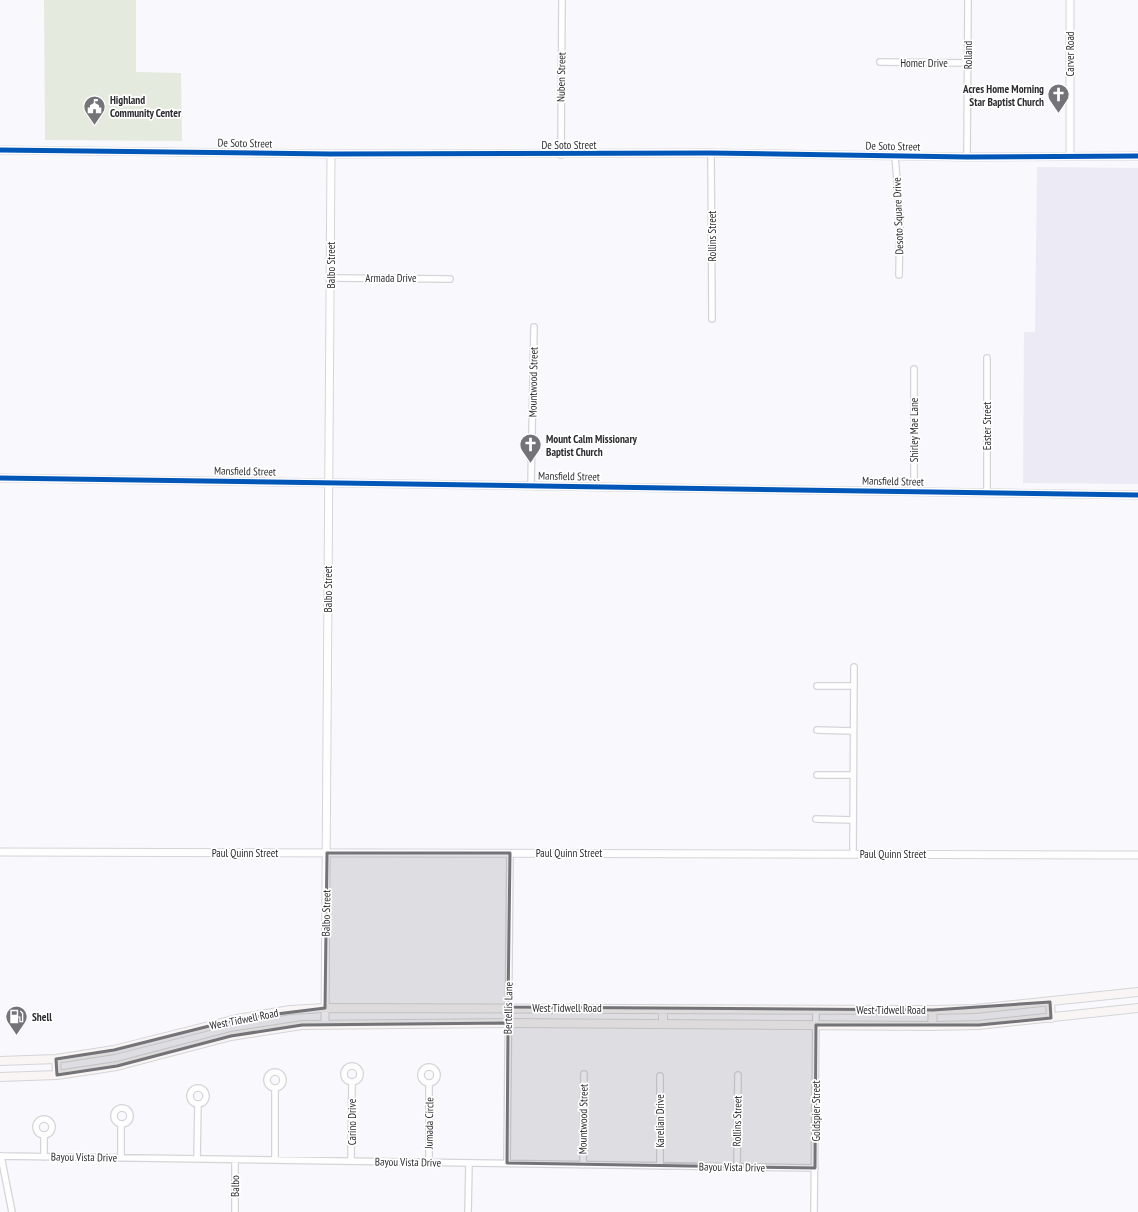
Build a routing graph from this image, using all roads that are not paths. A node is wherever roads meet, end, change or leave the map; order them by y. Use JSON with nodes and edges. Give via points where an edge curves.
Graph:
{"nodes":[{"id":1,"x":562,"y":0,"type":"edge"},
{"id":2,"x":968,"y":0,"type":"edge"},
{"id":3,"x":1070,"y":0,"type":"edge"},
{"id":4,"x":880,"y":62,"type":"dead end"},
{"id":5,"x":968,"y":63,"type":"junction"},
{"id":6,"x":0,"y":150,"type":"edge"},
{"id":7,"x":331,"y":154,"type":"junction"},
{"id":8,"x":711,"y":154,"type":"junction"},
{"id":9,"x":560,"y":155,"type":"junction"},
{"id":10,"x":1070,"y":155,"type":"junction"},
{"id":11,"x":895,"y":156,"type":"junction"},
{"id":12,"x":1138,"y":156,"type":"edge"},
{"id":13,"x":967,"y":157,"type":"junction"},
{"id":14,"x":900,"y":276,"type":"dead end"},
{"id":15,"x":331,"y":278,"type":"junction"},
{"id":16,"x":450,"y":279,"type":"dead end"},
{"id":17,"x":712,"y":319,"type":"dead end"},
{"id":18,"x":534,"y":327,"type":"dead end"},
{"id":19,"x":987,"y":358,"type":"dead end"},
{"id":20,"x":914,"y":370,"type":"dead end"},
{"id":21,"x":0,"y":478,"type":"edge"},
{"id":22,"x":329,"y":482,"type":"junction"},
{"id":23,"x":531,"y":485,"type":"junction"},
{"id":24,"x":914,"y":492,"type":"junction"},
{"id":25,"x":987,"y":493,"type":"junction"},
{"id":26,"x":1138,"y":495,"type":"edge"},
{"id":27,"x":854,"y":667,"type":"dead end"},
{"id":28,"x":817,"y":686,"type":"dead end"},
{"id":29,"x":854,"y":686,"type":"junction"},
{"id":30,"x":817,"y":730,"type":"dead end"},
{"id":31,"x":852,"y":731,"type":"junction"},
{"id":32,"x":817,"y":775,"type":"dead end"},
{"id":33,"x":852,"y":775,"type":"junction"},
{"id":34,"x":816,"y":819,"type":"dead end"},
{"id":35,"x":853,"y":820,"type":"junction"},
{"id":36,"x":0,"y":852,"type":"edge"},
{"id":37,"x":327,"y":853,"type":"junction"},
{"id":38,"x":510,"y":853,"type":"junction"},
{"id":39,"x":853,"y":854,"type":"junction"},
{"id":40,"x":1138,"y":855,"type":"edge"},
{"id":41,"x":1138,"y":992,"type":"edge"},
{"id":42,"x":1050,"y":1002,"type":"junction"},
{"id":43,"x":508,"y":1007,"type":"junction"},
{"id":44,"x":325,"y":1008,"type":"junction"},
{"id":45,"x":1138,"y":1008,"type":"edge"},
{"id":46,"x":662,"y":1009,"type":"junction"},
{"id":47,"x":816,"y":1010,"type":"junction"},
{"id":48,"x":933,"y":1010,"type":"junction"},
{"id":49,"x":1051,"y":1018,"type":"junction"},
{"id":50,"x":508,"y":1023,"type":"junction"},
{"id":51,"x":325,"y":1024,"type":"junction"},
{"id":52,"x":663,"y":1024,"type":"junction"},
{"id":53,"x":816,"y":1025,"type":"junction"},
{"id":54,"x":932,"y":1026,"type":"junction"},
{"id":55,"x":190,"y":1031,"type":"junction"},
{"id":56,"x":194,"y":1046,"type":"junction"},
{"id":57,"x":56,"y":1059,"type":"junction"},
{"id":58,"x":0,"y":1061,"type":"edge"},
{"id":59,"x":584,"y":1074,"type":"dead end"},
{"id":60,"x":57,"y":1075,"type":"junction"},
{"id":61,"x":738,"y":1075,"type":"dead end"},
{"id":62,"x":660,"y":1076,"type":"dead end"},
{"id":63,"x":0,"y":1077,"type":"edge"},
{"id":64,"x":352,"y":1082,"type":"dead end"},
{"id":65,"x":429,"y":1083,"type":"dead end"},
{"id":66,"x":275,"y":1088,"type":"dead end"},
{"id":67,"x":198,"y":1104,"type":"dead end"},
{"id":68,"x":121,"y":1124,"type":"dead end"},
{"id":69,"x":44,"y":1135,"type":"dead end"},
{"id":70,"x":0,"y":1156,"type":"edge"},
{"id":71,"x":44,"y":1157,"type":"junction"},
{"id":72,"x":121,"y":1158,"type":"junction"},
{"id":73,"x":197,"y":1159,"type":"junction"},
{"id":74,"x":235,"y":1160,"type":"junction"},
{"id":75,"x":275,"y":1160,"type":"junction"},
{"id":76,"x":351,"y":1161,"type":"junction"},
{"id":77,"x":428,"y":1162,"type":"junction"},
{"id":78,"x":469,"y":1163,"type":"junction"},
{"id":79,"x":507,"y":1164,"type":"junction"},
{"id":80,"x":583,"y":1165,"type":"junction"},
{"id":81,"x":660,"y":1166,"type":"junction"},
{"id":82,"x":737,"y":1167,"type":"junction"},
{"id":83,"x":815,"y":1168,"type":"junction"},
{"id":84,"x":12,"y":1212,"type":"edge"},
{"id":85,"x":235,"y":1212,"type":"edge"},
{"id":86,"x":468,"y":1212,"type":"edge"},
{"id":87,"x":814,"y":1212,"type":"edge"}],
"edges":[{"from":1,"to":9,"type":"street","name":"Nuben Street"},
{"from":2,"to":5,"type":"street","name":"Rolland"},
{"from":3,"to":10,"type":"street","name":"Carver Road"},
{"from":4,"to":5,"type":"street","name":"Homer Drive"},
{"from":5,"to":13,"type":"street","name":"Rolland"},
{"from":6,"to":7,"type":"street","name":"De Soto Street"},
{"from":7,"to":9,"type":"street","name":"De Soto Street"},
{"from":7,"to":15,"type":"street","name":"Balbo Street"},
{"from":8,"to":9,"type":"street","name":"De Soto Street"},
{"from":8,"to":11,"type":"street","name":"De Soto Street"},
{"from":8,"to":17,"type":"street","name":"Rollins Street"},
{"from":10,"to":12,"type":"street","name":"De Soto Street"},
{"from":10,"to":13,"type":"street","name":"De Soto Street"},
{"from":11,"to":13,"type":"street","name":"De Soto Street"},
{"from":11,"to":14,"type":"street","name":"Desoto Square Drive","via":[[900,217]]},
{"from":15,"to":16,"type":"street","name":"Armada Drive"},
{"from":15,"to":22,"type":"street","name":"Balbo Street"},
{"from":18,"to":23,"type":"street","name":"Mountwood Street"},
{"from":19,"to":25,"type":"street","name":"Easter Street"},
{"from":20,"to":24,"type":"street","name":"Shirley Mae Lane"},
{"from":21,"to":22,"type":"street","name":"Mansfield Street"},
{"from":22,"to":23,"type":"street","name":"Mansfield Street"},
{"from":22,"to":37,"type":"street","name":"Balbo Street"},
{"from":23,"to":24,"type":"street","name":"Mansfield Street"},
{"from":24,"to":25,"type":"street","name":"Mansfield Street"},
{"from":25,"to":26,"type":"street","name":"Mansfield Street"},
{"from":27,"to":29,"type":"street"},
{"from":28,"to":29,"type":"street"},
{"from":29,"to":31,"type":"street"},
{"from":30,"to":31,"type":"street"},
{"from":31,"to":33,"type":"street"},
{"from":32,"to":33,"type":"street"},
{"from":33,"to":35,"type":"street"},
{"from":34,"to":35,"type":"street"},
{"from":35,"to":39,"type":"street"},
{"from":36,"to":37,"type":"street","name":"Paul Quinn Street"},
{"from":37,"to":38,"type":"street","name":"Paul Quinn Street"},
{"from":37,"to":44,"type":"street","name":"Balbo Street"},
{"from":38,"to":39,"type":"street","name":"Paul Quinn Street"},
{"from":38,"to":43,"type":"street","name":"Bertellis Lane"},
{"from":39,"to":40,"type":"street","name":"Paul Quinn Street"},
{"from":41,"to":42,"type":"main road","name":"West Tidwell Road"},
{"from":42,"to":48,"type":"main road","name":"West Tidwell Road"},
{"from":42,"to":49,"type":"main road"},
{"from":43,"to":44,"type":"main road","name":"West Tidwell Road"},
{"from":43,"to":46,"type":"main road","name":"West Tidwell Road"},
{"from":43,"to":50,"type":"street","name":"Bertellis Lane"},
{"from":44,"to":51,"type":"street","name":"Balbo Street"},
{"from":44,"to":55,"type":"main road","name":"West Tidwell Road","via":[[262,1014]]},
{"from":45,"to":49,"type":"main road","name":"West Tidwell Road"},
{"from":46,"to":47,"type":"main road","name":"West Tidwell Road"},
{"from":46,"to":52,"type":"main road"},
{"from":47,"to":48,"type":"main road","name":"West Tidwell Road"},
{"from":47,"to":53,"type":"street","name":"Goldspier Street"},
{"from":48,"to":54,"type":"main road"},
{"from":49,"to":54,"type":"main road","name":"West Tidwell Road","via":[[980,1025]]},
{"from":50,"to":51,"type":"main road","name":"West Tidwell Road"},
{"from":50,"to":52,"type":"main road","name":"West Tidwell Road"},
{"from":50,"to":79,"type":"street","name":"Bertellis Lane"},
{"from":51,"to":56,"type":"main road","name":"West Tidwell Road","via":[[265,1030]]},
{"from":52,"to":53,"type":"main road","name":"West Tidwell Road"},
{"from":53,"to":54,"type":"main road","name":"West Tidwell Road"},
{"from":53,"to":83,"type":"street","name":"Goldspier Street"},
{"from":55,"to":56,"type":"main road"},
{"from":55,"to":57,"type":"main road","name":"West Tidwell Road","via":[[114,1050]]},
{"from":56,"to":60,"type":"main road","name":"West Tidwell Road","via":[[117,1066]]},
{"from":57,"to":58,"type":"main road","name":"West Tidwell Road"},
{"from":57,"to":60,"type":"main road"},
{"from":59,"to":80,"type":"street","name":"Mountwood Street"},
{"from":60,"to":63,"type":"main road","name":"West Tidwell Road"},
{"from":61,"to":82,"type":"street","name":"Rollins Street"},
{"from":62,"to":81,"type":"street","name":"Karelian Drive"},
{"from":64,"to":76,"type":"street","name":"Carino Drive"},
{"from":65,"to":77,"type":"street","name":"Jumada Circle"},
{"from":66,"to":75,"type":"street"},
{"from":67,"to":73,"type":"street"},
{"from":68,"to":72,"type":"street"},
{"from":69,"to":71,"type":"street"},
{"from":70,"to":71,"type":"street","name":"Bayou Vista Drive"},
{"from":70,"to":84,"type":"street"},
{"from":71,"to":72,"type":"street","name":"Bayou Vista Drive"},
{"from":72,"to":73,"type":"street","name":"Bayou Vista Drive"},
{"from":73,"to":74,"type":"street","name":"Bayou Vista Drive"},
{"from":74,"to":75,"type":"street","name":"Bayou Vista Drive"},
{"from":74,"to":85,"type":"street","name":"Balbo"},
{"from":75,"to":76,"type":"street","name":"Bayou Vista Drive"},
{"from":76,"to":77,"type":"street","name":"Bayou Vista Drive"},
{"from":77,"to":78,"type":"street","name":"Bayou Vista Drive"},
{"from":78,"to":79,"type":"street","name":"Bayou Vista Drive"},
{"from":78,"to":86,"type":"street"},
{"from":79,"to":80,"type":"street","name":"Bayou Vista Drive"},
{"from":80,"to":81,"type":"street","name":"Bayou Vista Drive"},
{"from":81,"to":82,"type":"street","name":"Bayou Vista Drive"},
{"from":82,"to":83,"type":"street","name":"Bayou Vista Drive"},
{"from":83,"to":87,"type":"street","name":"Goldspier Street"}]}
